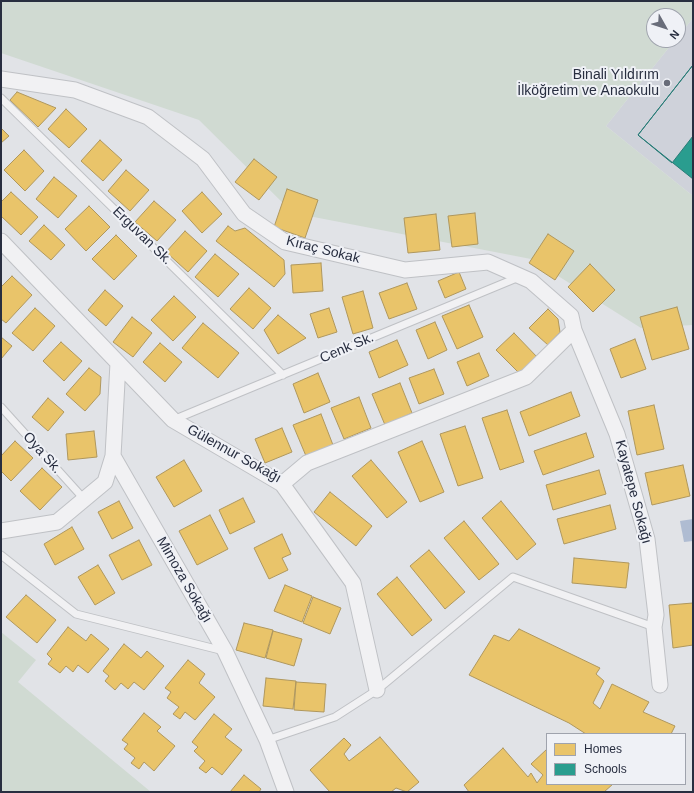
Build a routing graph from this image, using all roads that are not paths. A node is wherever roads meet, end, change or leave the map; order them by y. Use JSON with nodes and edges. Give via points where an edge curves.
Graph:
{"nodes":[{"id":1,"x":1,"y":79,"type":"edge"},
{"id":2,"x":1,"y":98,"type":"edge"},
{"id":3,"x":1,"y":241,"type":"edge"},
{"id":4,"x":521,"y":276,"type":"junction"},
{"id":5,"x":574,"y":330,"type":"junction"},
{"id":6,"x":118,"y":363,"type":"junction"},
{"id":7,"x":284,"y":375,"type":"junction"},
{"id":8,"x":1,"y":407,"type":"edge"},
{"id":9,"x":173,"y":420,"type":"junction"},
{"id":10,"x":113,"y":456,"type":"junction"},
{"id":11,"x":282,"y":484,"type":"junction"},
{"id":12,"x":84,"y":499,"type":"junction"},
{"id":13,"x":1,"y":531,"type":"edge"},
{"id":14,"x":1,"y":555,"type":"edge"},
{"id":15,"x":654,"y":627,"type":"junction"},
{"id":16,"x":225,"y":651,"type":"junction"},
{"id":17,"x":660,"y":685,"type":"dead end"},
{"id":18,"x":377,"y":690,"type":"junction"},
{"id":19,"x":267,"y":740,"type":"junction"},
{"id":20,"x":286,"y":792,"type":"edge"}],
"edges":[{"from":1,"to":4,"type":"street","name":"Kıraç Sokak","via":[[76,90],[148,117],[203,160],[244,214],[285,242],[405,270],[488,262]]},
{"from":2,"to":7,"type":"lane","name":"Erguvan Sk."},
{"from":3,"to":6,"type":"street","name":"Gülennur Sokağı"},
{"from":4,"to":5,"type":"street","name":"Kıraç Sokak","via":[[531,281],[571,316]]},
{"from":4,"to":7,"type":"lane","name":"Cenk Sk."},
{"from":5,"to":11,"type":"street","name":"Gülennur Sokağı","via":[[526,377],[307,464]]},
{"from":5,"to":15,"type":"street","name":"Kayatepe Sokağı","via":[[617,434],[647,539],[656,615]]},
{"from":6,"to":9,"type":"street","name":"Gülennur Sokağı"},
{"from":6,"to":10,"type":"street"},
{"from":7,"to":9,"type":"lane","name":"Cenk Sk."},
{"from":8,"to":12,"type":"lane","name":"Oya Sk."},
{"from":9,"to":11,"type":"street","name":"Gülennur Sokağı"},
{"from":10,"to":12,"type":"street","via":[[105,482]]},
{"from":10,"to":16,"type":"street","name":"Mimoza Sokağı"},
{"from":11,"to":18,"type":"street","via":[[353,583]]},
{"from":12,"to":13,"type":"street","via":[[57,522]]},
{"from":14,"to":16,"type":"lane","via":[[76,614]]},
{"from":15,"to":17,"type":"street","name":"Kayatepe Sokağı"},
{"from":15,"to":18,"type":"lane","via":[[513,577]]},
{"from":16,"to":19,"type":"street","name":"Mimoza Sokağı"},
{"from":18,"to":19,"type":"lane","via":[[335,717]]},
{"from":19,"to":20,"type":"street","name":"Mimoza Sokağı"}]}
